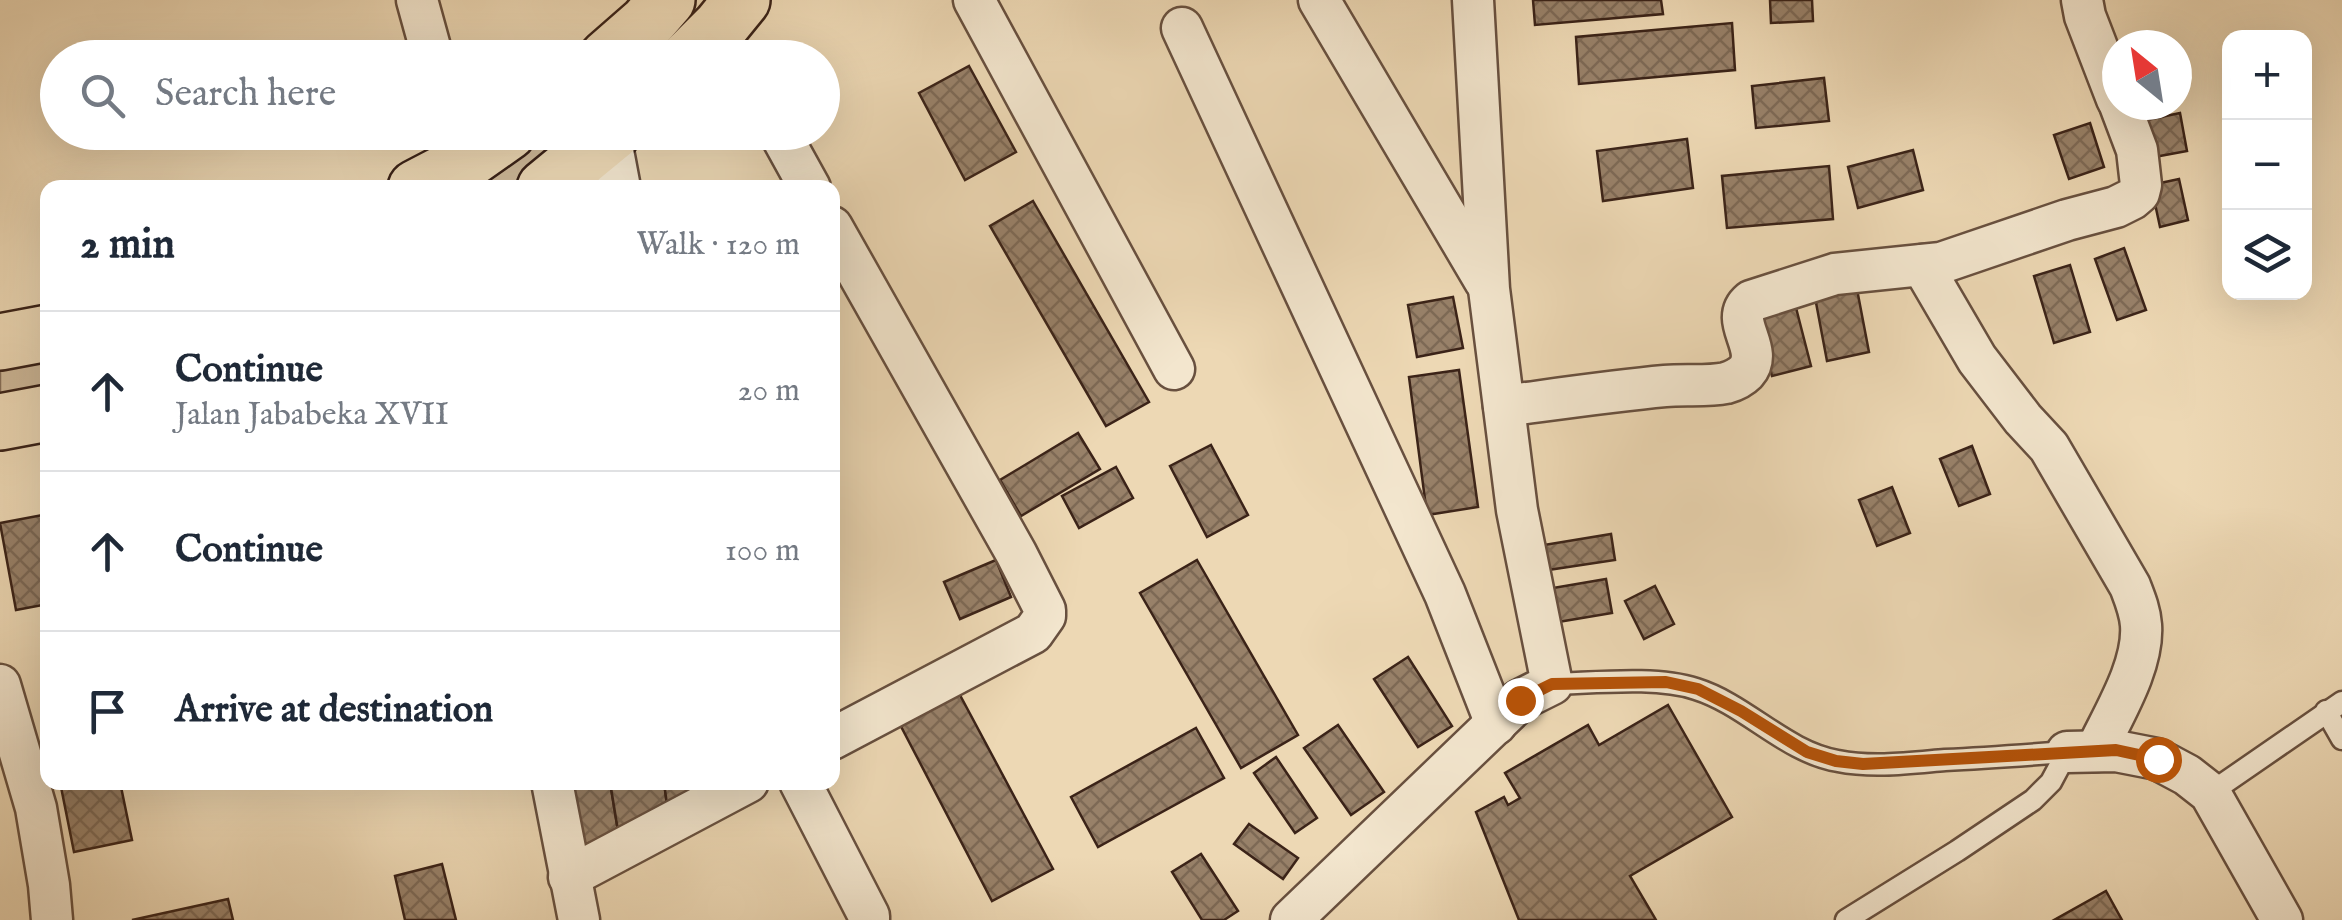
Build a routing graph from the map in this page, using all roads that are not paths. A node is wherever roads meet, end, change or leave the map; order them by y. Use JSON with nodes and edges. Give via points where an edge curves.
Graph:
{"nodes":[{"id":1,"x":417,"y":0,"type":"edge"},
{"id":2,"x":667,"y":0,"type":"edge"},
{"id":3,"x":974,"y":0,"type":"edge"},
{"id":4,"x":1319,"y":0,"type":"edge"},
{"id":5,"x":1473,"y":0,"type":"edge"},
{"id":6,"x":2082,"y":0,"type":"edge"},
{"id":7,"x":1182,"y":28,"type":"dead end"},
{"id":8,"x":429,"y":40,"type":"edge"},
{"id":9,"x":627,"y":40,"type":"edge"},
{"id":10,"x":2102,"y":62,"type":"edge"},
{"id":11,"x":2125,"y":120,"type":"edge"},
{"id":12,"x":457,"y":150,"type":"edge"},
{"id":13,"x":789,"y":150,"type":"edge"},
{"id":14,"x":614,"y":152,"type":"edge"},
{"id":15,"x":425,"y":180,"type":"edge"},
{"id":16,"x":560,"y":180,"type":"edge"},
{"id":17,"x":806,"y":180,"type":"edge"},
{"id":18,"x":840,"y":241,"type":"edge"},
{"id":19,"x":1922,"y":265,"type":"junction"},
{"id":20,"x":1489,"y":289,"type":"junction"},
{"id":21,"x":40,"y":334,"type":"edge"},
{"id":22,"x":0,"y":342,"type":"edge"},
{"id":23,"x":1174,"y":369,"type":"dead end"},
{"id":24,"x":1504,"y":406,"type":"junction"},
{"id":25,"x":40,"y":414,"type":"edge"},
{"id":26,"x":0,"y":422,"type":"edge"},
{"id":27,"x":1552,"y":684,"type":"junction"},
{"id":28,"x":0,"y":685,"type":"edge"},
{"id":29,"x":2334,"y":707,"type":"edge"},
{"id":30,"x":1496,"y":724,"type":"junction"},
{"id":31,"x":840,"y":734,"type":"edge"},
{"id":32,"x":2342,"y":739,"type":"edge"},
{"id":33,"x":2081,"y":752,"type":"junction"},
{"id":34,"x":553,"y":790,"type":"edge"},
{"id":35,"x":729,"y":790,"type":"edge"},
{"id":36,"x":804,"y":790,"type":"edge"},
{"id":37,"x":2210,"y":793,"type":"junction"},
{"id":38,"x":569,"y":877,"type":"junction"},
{"id":39,"x":52,"y":920,"type":"edge"},
{"id":40,"x":579,"y":920,"type":"edge"},
{"id":41,"x":869,"y":920,"type":"edge"},
{"id":42,"x":1290,"y":920,"type":"edge"},
{"id":43,"x":1846,"y":920,"type":"edge"},
{"id":44,"x":2282,"y":920,"type":"edge"}],
"edges":[{"from":1,"to":8,"type":"street"},
{"from":2,"to":9,"type":"highway"},
{"from":3,"to":23,"type":"street"},
{"from":4,"to":20,"type":"street"},
{"from":5,"to":20,"type":"street"},
{"from":6,"to":10,"type":"street"},
{"from":7,"to":30,"type":"street","via":[[1445,594]]},
{"from":11,"to":19,"type":"street","via":[[2141,185],[2132,199]]},
{"from":12,"to":15,"type":"highway"},
{"from":13,"to":17,"type":"street"},
{"from":14,"to":16,"type":"highway"},
{"from":18,"to":31,"type":"street","via":[[1045,610],[1033,633]]},
{"from":19,"to":24,"type":"street","via":[[1835,274],[1751,301],[1742,318],[1751,364],[1732,382]]},
{"from":19,"to":33,"type":"street","via":[[1977,359],[2049,446],[2138,606],[2140,644],[2126,688]]},
{"from":20,"to":24,"type":"street"},
{"from":21,"to":22,"type":"highway"},
{"from":24,"to":27,"type":"street"},
{"from":25,"to":26,"type":"highway"},
{"from":27,"to":30,"type":"street","via":[[1520,700]]},
{"from":27,"to":33,"type":"lane","via":[[1666,682],[1698,689],[1807,752],[1836,761]]},
{"from":28,"to":39,"type":"street","via":[[36,808]]},
{"from":29,"to":32,"type":"lane"},
{"from":29,"to":37,"type":"lane"},
{"from":30,"to":42,"type":"street"},
{"from":33,"to":37,"type":"street","via":[[2116,750],[2158,759]]},
{"from":33,"to":43,"type":"lane","via":[[2033,800]]},
{"from":34,"to":38,"type":"street"},
{"from":35,"to":38,"type":"street"},
{"from":36,"to":41,"type":"street"},
{"from":37,"to":44,"type":"street"},
{"from":38,"to":40,"type":"street"}]}
